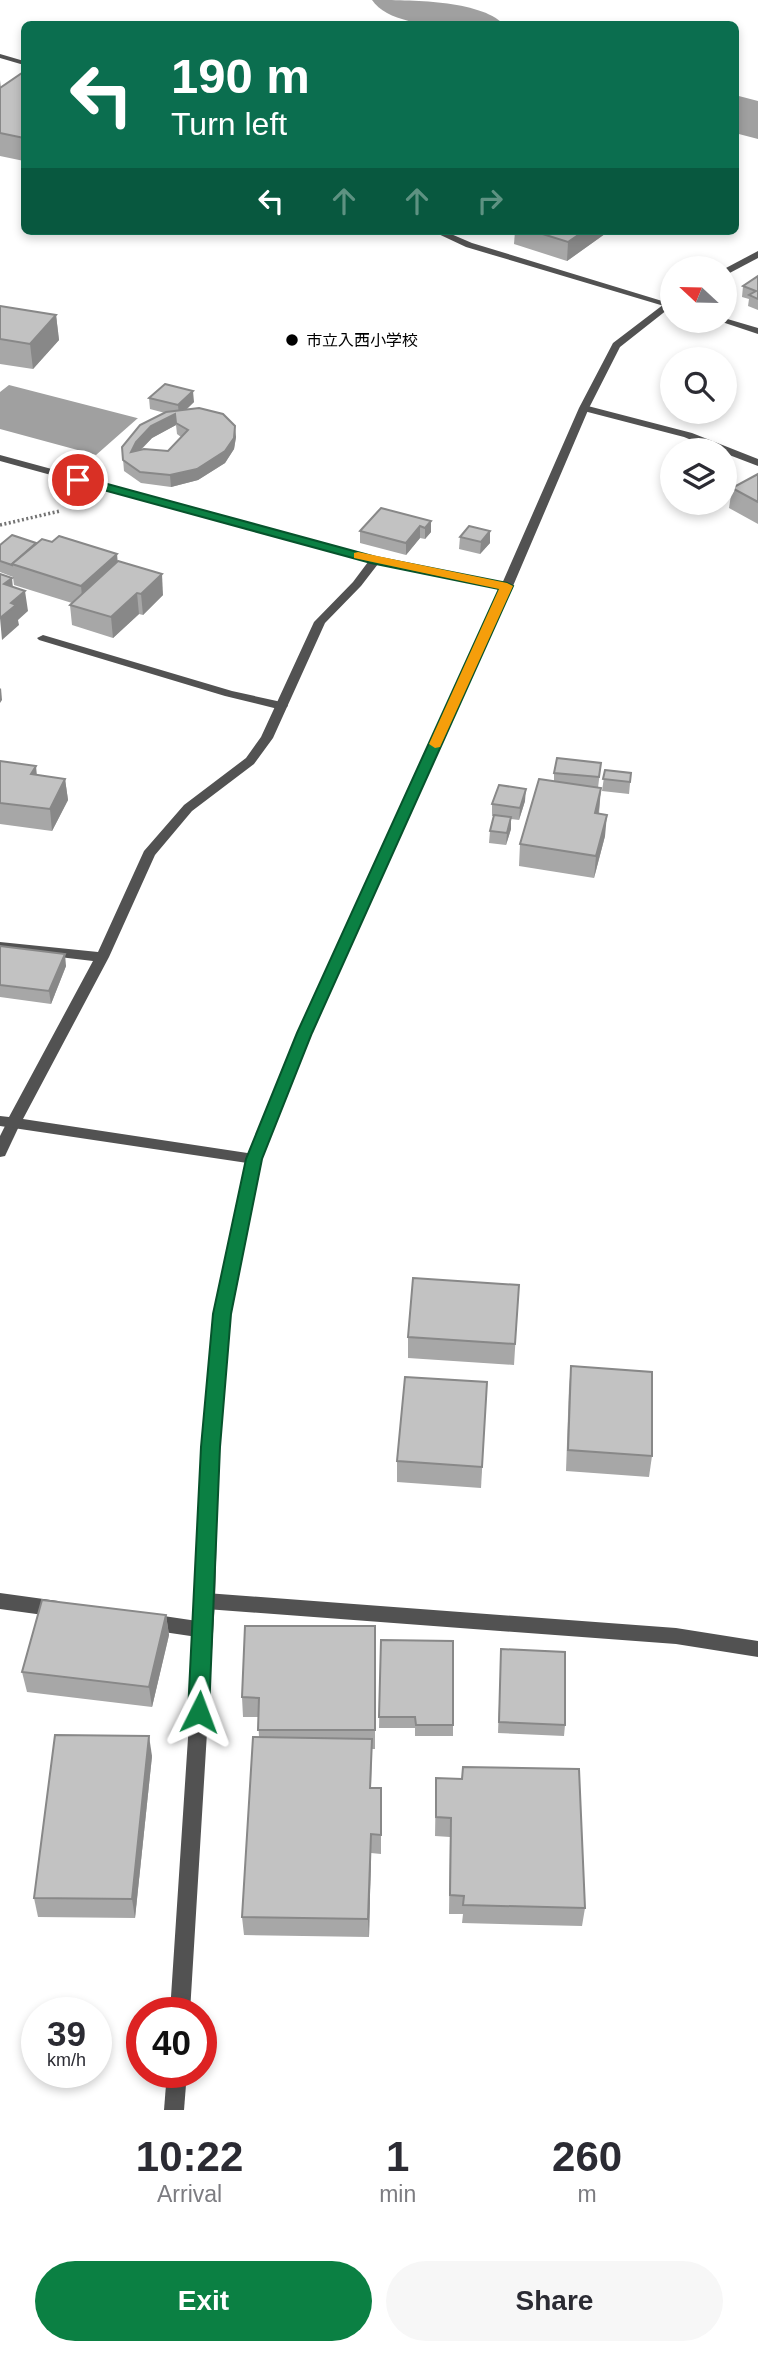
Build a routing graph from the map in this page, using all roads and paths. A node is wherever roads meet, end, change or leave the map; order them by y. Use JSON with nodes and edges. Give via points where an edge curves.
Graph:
{"nodes":[{"id":1,"x":0,"y":56,"type":"edge"},
{"id":2,"x":21,"y":62,"type":"edge"},
{"id":3,"x":445,"y":235,"type":"edge"},
{"id":4,"x":758,"y":254,"type":"edge"},
{"id":5,"x":737,"y":266,"type":"edge"},
{"id":6,"x":660,"y":301,"type":"edge"},
{"id":7,"x":660,"y":312,"type":"edge"},
{"id":8,"x":737,"y":325,"type":"edge"},
{"id":9,"x":758,"y":331,"type":"edge"},
{"id":10,"x":584,"y":408,"type":"junction"},
{"id":11,"x":0,"y":458,"type":"edge"},
{"id":12,"x":758,"y":463,"type":"edge"},
{"id":13,"x":375,"y":560,"type":"junction"},
{"id":14,"x":507,"y":586,"type":"junction"},
{"id":15,"x":43,"y":638,"type":"dead end"},
{"id":16,"x":282,"y":706,"type":"junction"},
{"id":17,"x":0,"y":946,"type":"edge"},
{"id":18,"x":102,"y":957,"type":"junction"},
{"id":19,"x":7,"y":1121,"type":"edge"},
{"id":20,"x":0,"y":1152,"type":"edge"},
{"id":21,"x":254,"y":1159,"type":"junction"},
{"id":22,"x":0,"y":1601,"type":"edge"},
{"id":23,"x":206,"y":1601,"type":"junction"},
{"id":24,"x":81,"y":1612,"type":"edge"},
{"id":25,"x":136,"y":1620,"type":"edge"},
{"id":26,"x":204,"y":1630,"type":"junction"},
{"id":27,"x":758,"y":1648,"type":"edge"},
{"id":28,"x":181,"y":1997,"type":"edge"},
{"id":29,"x":176,"y":2088,"type":"edge"},
{"id":30,"x":174,"y":2110,"type":"edge"}],
"edges":[{"from":1,"to":2,"type":"street"},
{"from":3,"to":6,"type":"street"},
{"from":4,"to":5,"type":"street"},
{"from":7,"to":10,"type":"street","via":[[616,345]]},
{"from":8,"to":9,"type":"street"},
{"from":10,"to":12,"type":"street","via":[[688,435]]},
{"from":10,"to":14,"type":"street"},
{"from":11,"to":13,"type":"street"},
{"from":13,"to":14,"type":"street"},
{"from":13,"to":16,"type":"street","via":[[320,622]]},
{"from":14,"to":21,"type":"street","via":[[304,1033]]},
{"from":15,"to":16,"type":"street"},
{"from":16,"to":18,"type":"street","via":[[250,761],[188,808],[149,854]]},
{"from":17,"to":18,"type":"street"},
{"from":18,"to":19,"type":"street"},
{"from":19,"to":20,"type":"street"},
{"from":19,"to":21,"type":"street"},
{"from":21,"to":23,"type":"street","via":[[222,1314],[211,1447]]},
{"from":22,"to":24,"type":"street"},
{"from":23,"to":26,"type":"street"},
{"from":23,"to":27,"type":"street","via":[[676,1636]]},
{"from":25,"to":26,"type":"street"},
{"from":26,"to":28,"type":"street"},
{"from":29,"to":30,"type":"street"}]}
